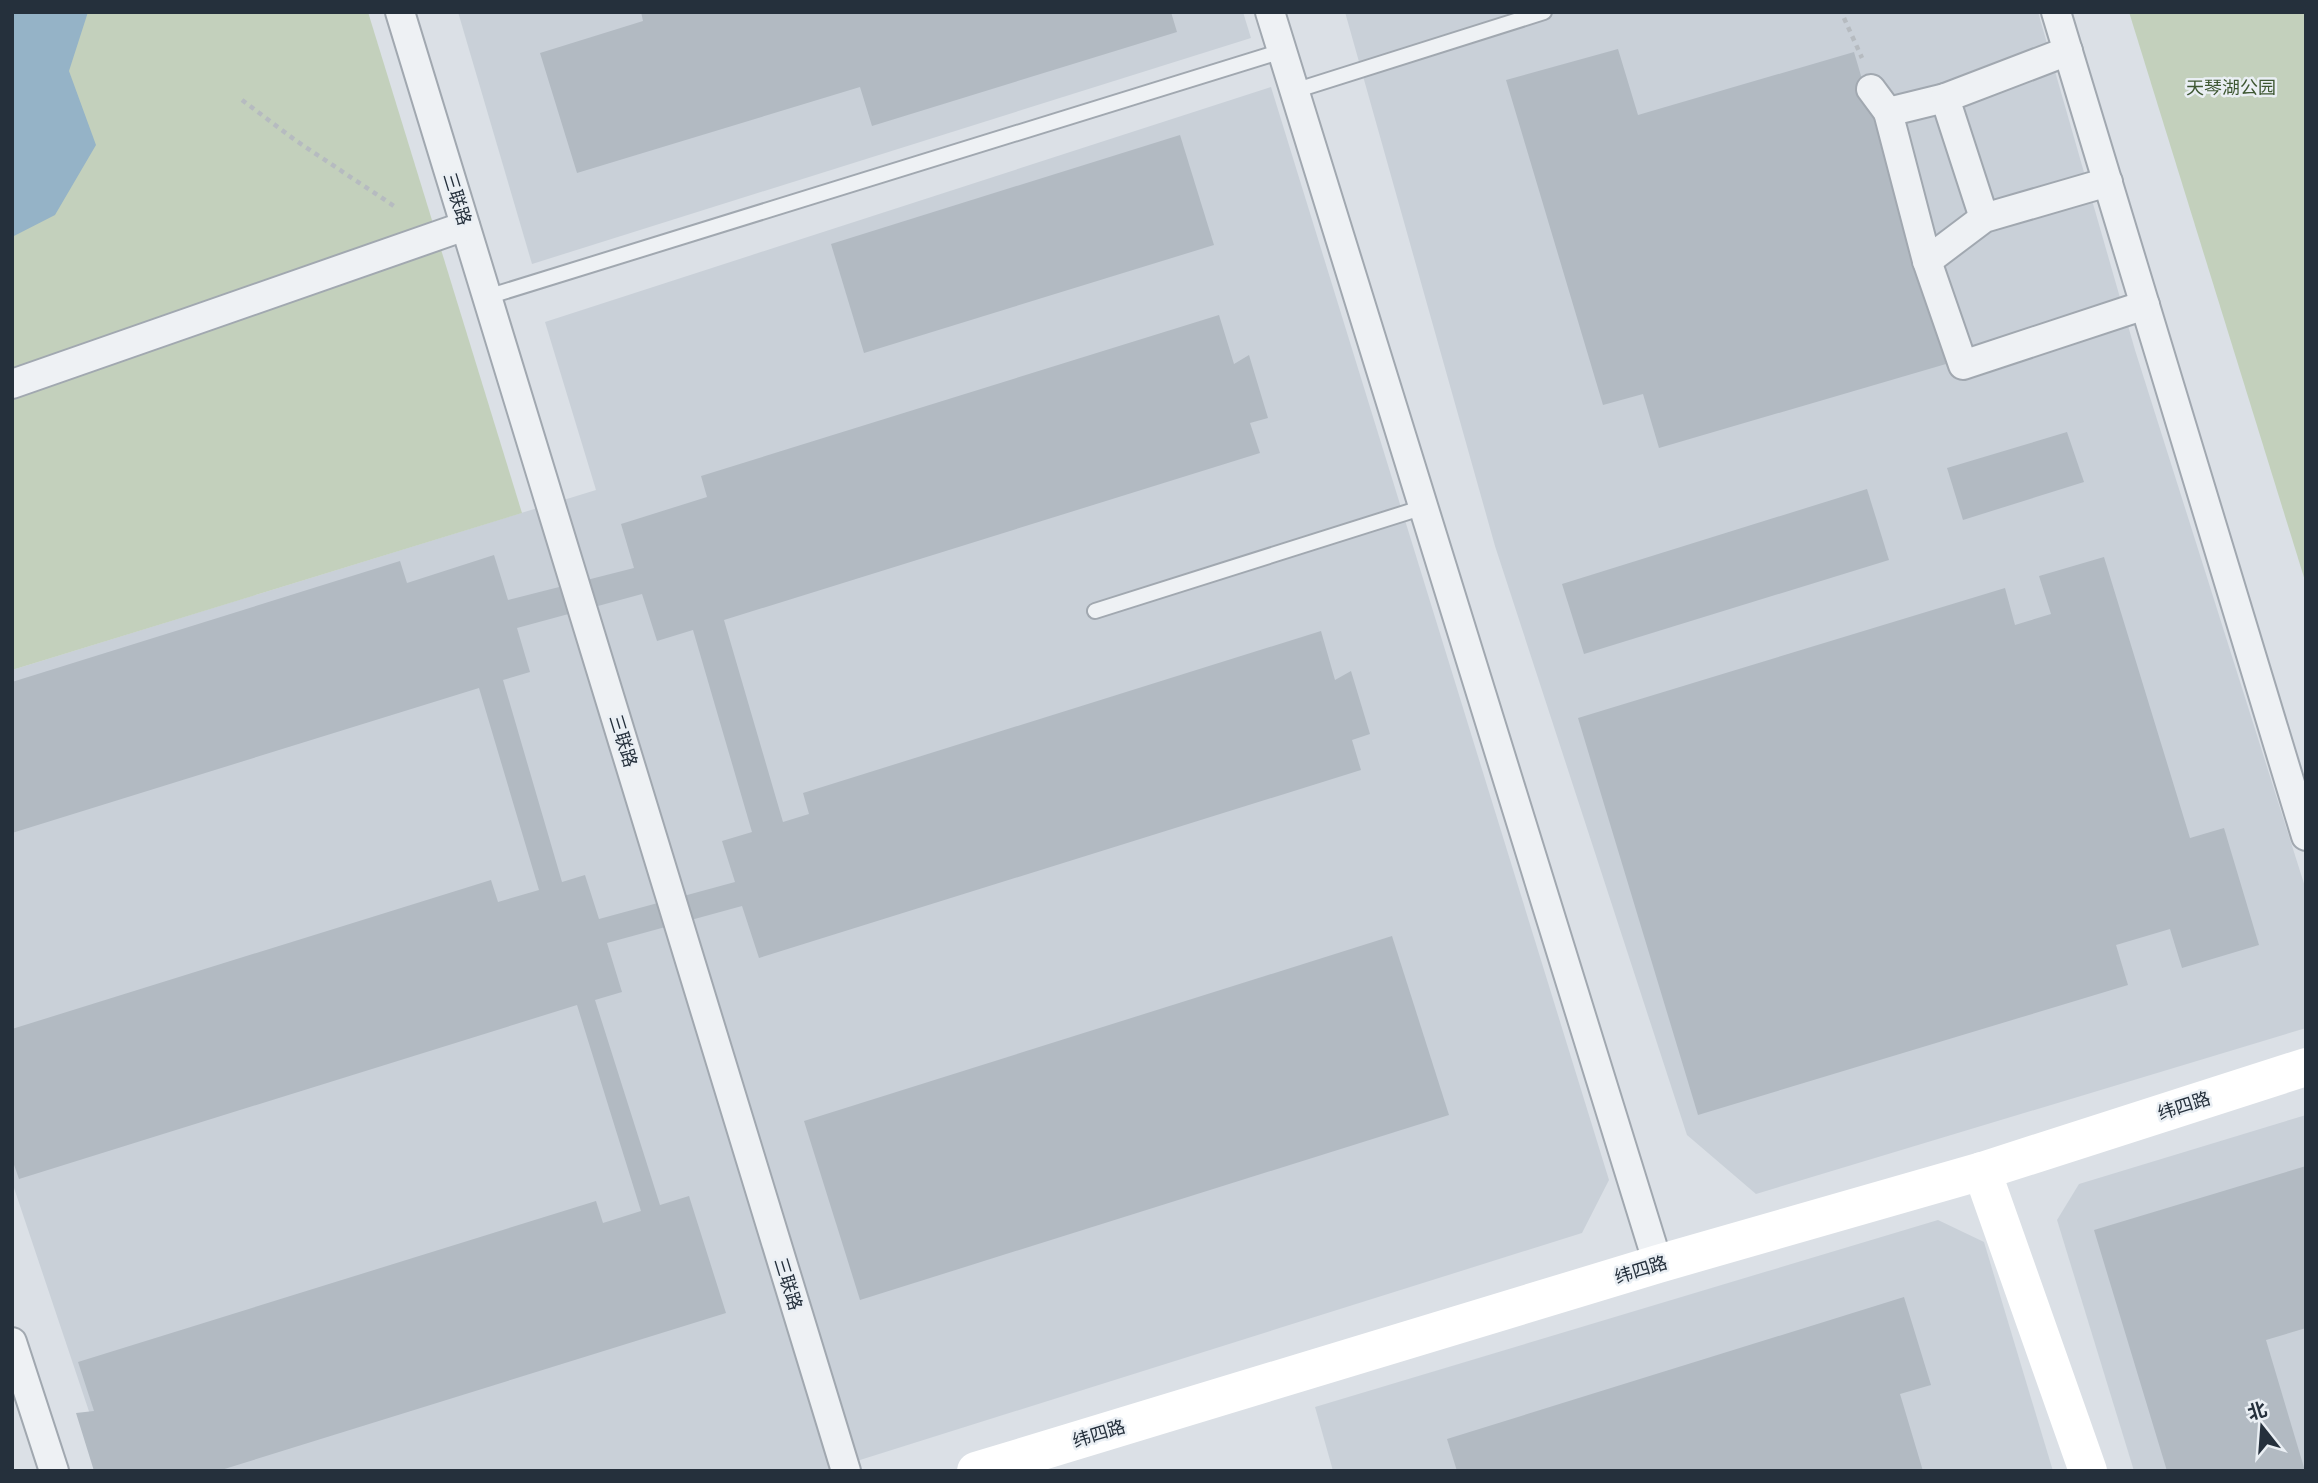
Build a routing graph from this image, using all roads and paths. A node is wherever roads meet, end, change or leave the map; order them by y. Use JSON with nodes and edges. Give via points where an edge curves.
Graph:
{"nodes":[{"id":1,"x":400,"y":12,"type":"edge"},
{"id":2,"x":1270,"y":12,"type":"edge"},
{"id":3,"x":1544,"y":12,"type":"edge"},
{"id":4,"x":2056,"y":12,"type":"edge"},
{"id":5,"x":1282,"y":51,"type":"junction"},
{"id":6,"x":2068,"y":51,"type":"junction"},
{"id":7,"x":1871,"y":89,"type":"dead end"},
{"id":8,"x":1294,"y":91,"type":"junction"},
{"id":9,"x":1945,"y":98,"type":"junction"},
{"id":10,"x":242,"y":100,"type":"dead end"},
{"id":11,"x":1888,"y":112,"type":"junction"},
{"id":12,"x":2108,"y":182,"type":"junction"},
{"id":13,"x":397,"y":208,"type":"dead end"},
{"id":14,"x":1984,"y":218,"type":"junction"},
{"id":15,"x":465,"y":226,"type":"junction"},
{"id":16,"x":1927,"y":261,"type":"junction"},
{"id":17,"x":487,"y":297,"type":"junction"},
{"id":18,"x":2145,"y":305,"type":"junction"},
{"id":19,"x":12,"y":384,"type":"edge"},
{"id":20,"x":1424,"y":507,"type":"junction"},
{"id":21,"x":1095,"y":611,"type":"dead end"},
{"id":22,"x":2306,"y":836,"type":"edge"},
{"id":23,"x":2306,"y":1067,"type":"edge"},
{"id":24,"x":1982,"y":1171,"type":"junction"},
{"id":25,"x":1658,"y":1264,"type":"junction"},
{"id":26,"x":12,"y":1342,"type":"edge"},
{"id":27,"x":54,"y":1471,"type":"edge"},
{"id":28,"x":846,"y":1471,"type":"edge"},
{"id":29,"x":976,"y":1471,"type":"edge"},
{"id":30,"x":2088,"y":1471,"type":"edge"}],
"edges":[{"from":1,"to":15,"type":"street","name":"三联路"},
{"from":2,"to":5,"type":"street"},
{"from":3,"to":8,"type":"lane"},
{"from":4,"to":6,"type":"street"},
{"from":5,"to":8,"type":"street"},
{"from":5,"to":17,"type":"lane"},
{"from":6,"to":9,"type":"street"},
{"from":6,"to":12,"type":"street"},
{"from":7,"to":11,"type":"street"},
{"from":8,"to":20,"type":"street"},
{"from":9,"to":11,"type":"street"},
{"from":9,"to":14,"type":"street"},
{"from":10,"to":13,"type":"path"},
{"from":11,"to":16,"type":"street"},
{"from":12,"to":14,"type":"street"},
{"from":12,"to":18,"type":"street"},
{"from":14,"to":16,"type":"street"},
{"from":15,"to":17,"type":"street","name":"三联路"},
{"from":15,"to":19,"type":"street"},
{"from":16,"to":18,"type":"street","via":[[1963,365]]},
{"from":17,"to":28,"type":"street","name":"三联路"},
{"from":18,"to":22,"type":"street"},
{"from":20,"to":21,"type":"lane"},
{"from":20,"to":25,"type":"street"},
{"from":23,"to":24,"type":"street","name":"纬四路"},
{"from":24,"to":25,"type":"street","name":"纬四路"},
{"from":24,"to":30,"type":"street"},
{"from":25,"to":29,"type":"street","name":"纬四路"},
{"from":26,"to":27,"type":"street"}]}
